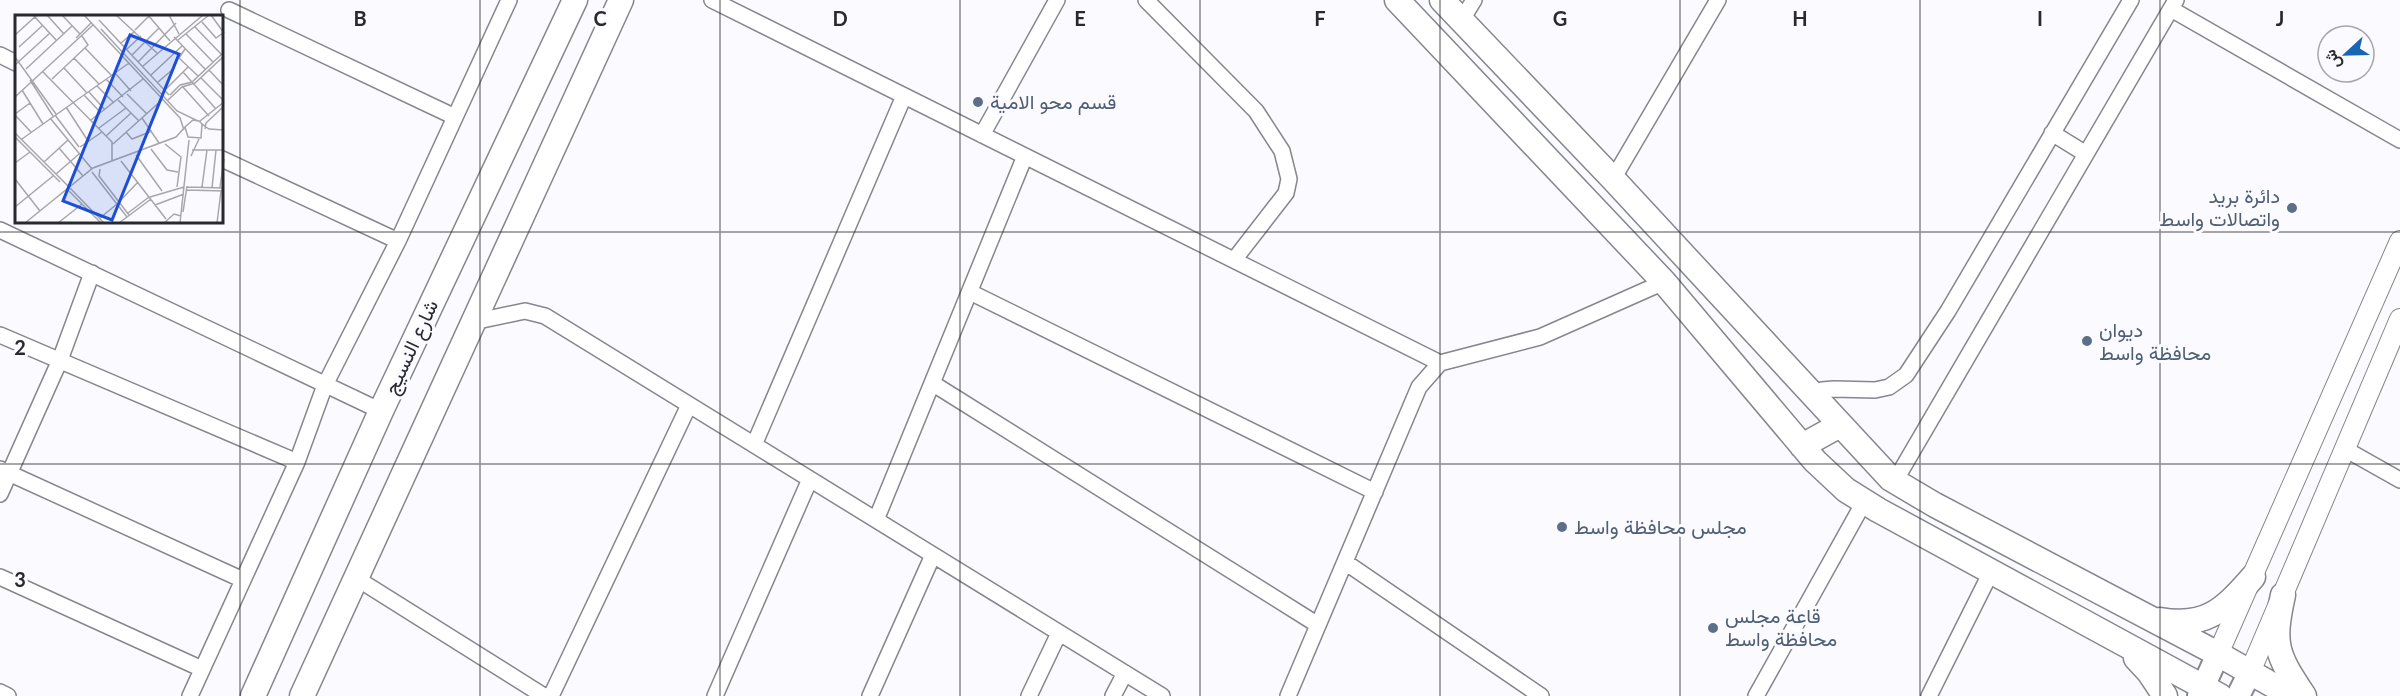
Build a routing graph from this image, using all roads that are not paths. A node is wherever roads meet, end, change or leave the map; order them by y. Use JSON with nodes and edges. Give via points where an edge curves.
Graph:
{"nodes":[{"id":1,"x":508,"y":0,"type":"edge"},
{"id":2,"x":575,"y":0,"type":"edge"},
{"id":3,"x":621,"y":0,"type":"edge"},
{"id":4,"x":712,"y":0,"type":"edge"},
{"id":5,"x":1057,"y":0,"type":"edge"},
{"id":6,"x":1146,"y":0,"type":"edge"},
{"id":7,"x":1397,"y":0,"type":"edge"},
{"id":8,"x":1442,"y":0,"type":"edge"},
{"id":9,"x":1474,"y":0,"type":"edge"},
{"id":10,"x":1718,"y":0,"type":"edge"},
{"id":11,"x":2131,"y":0,"type":"edge"},
{"id":12,"x":2173,"y":4,"type":"edge"},
{"id":13,"x":229,"y":10,"type":"dead end"},
{"id":14,"x":1461,"y":21,"type":"junction"},
{"id":15,"x":0,"y":55,"type":"edge"},
{"id":16,"x":15,"y":62,"type":"edge"},
{"id":17,"x":904,"y":96,"type":"junction"},
{"id":18,"x":455,"y":117,"type":"junction"},
{"id":19,"x":2052,"y":133,"type":"junction"},
{"id":20,"x":982,"y":135,"type":"junction"},
{"id":21,"x":2400,"y":140,"type":"edge"},
{"id":22,"x":2086,"y":154,"type":"junction"},
{"id":23,"x":1025,"y":156,"type":"junction"},
{"id":24,"x":224,"y":160,"type":"edge"},
{"id":25,"x":1613,"y":179,"type":"junction"},
{"id":26,"x":0,"y":230,"type":"edge"},
{"id":27,"x":398,"y":241,"type":"junction"},
{"id":28,"x":2400,"y":241,"type":"edge"},
{"id":29,"x":1234,"y":260,"type":"junction"},
{"id":30,"x":92,"y":273,"type":"junction"},
{"id":31,"x":1664,"y":282,"type":"junction"},
{"id":32,"x":970,"y":292,"type":"junction"},
{"id":33,"x":2400,"y":319,"type":"edge"},
{"id":34,"x":473,"y":322,"type":"junction"},
{"id":35,"x":0,"y":335,"type":"edge"},
{"id":36,"x":60,"y":360,"type":"junction"},
{"id":37,"x":1440,"y":363,"type":"junction"},
{"id":38,"x":932,"y":383,"type":"junction"},
{"id":39,"x":325,"y":385,"type":"junction"},
{"id":40,"x":1814,"y":398,"type":"junction"},
{"id":41,"x":688,"y":405,"type":"junction"},
{"id":42,"x":381,"y":411,"type":"junction"},
{"id":43,"x":1840,"y":425,"type":"junction"},
{"id":44,"x":754,"y":445,"type":"junction"},
{"id":45,"x":1802,"y":446,"type":"junction"},
{"id":46,"x":2345,"y":449,"type":"junction"},
{"id":47,"x":297,"y":462,"type":"junction"},
{"id":48,"x":5,"y":471,"type":"edge"},
{"id":49,"x":810,"y":479,"type":"junction"},
{"id":50,"x":2400,"y":480,"type":"edge"},
{"id":51,"x":1895,"y":481,"type":"junction"},
{"id":52,"x":1374,"y":492,"type":"junction"},
{"id":53,"x":0,"y":494,"type":"edge"},
{"id":54,"x":1864,"y":502,"type":"junction"},
{"id":55,"x":876,"y":520,"type":"junction"},
{"id":56,"x":933,"y":555,"type":"junction"},
{"id":57,"x":1345,"y":562,"type":"junction"},
{"id":58,"x":1991,"y":572,"type":"junction"},
{"id":59,"x":2253,"y":577,"type":"junction"},
{"id":60,"x":0,"y":578,"type":"edge"},
{"id":61,"x":356,"y":578,"type":"junction"},
{"id":62,"x":243,"y":580,"type":"junction"},
{"id":63,"x":2283,"y":595,"type":"junction"},
{"id":64,"x":2148,"y":619,"type":"junction"},
{"id":65,"x":1318,"y":625,"type":"junction"},
{"id":66,"x":1059,"y":633,"type":"junction"},
{"id":67,"x":2119,"y":642,"type":"junction"},
{"id":68,"x":2218,"y":654,"type":"junction"},
{"id":69,"x":202,"y":669,"type":"junction"},
{"id":70,"x":2250,"y":672,"type":"junction"},
{"id":71,"x":1125,"y":673,"type":"junction"},
{"id":72,"x":0,"y":692,"type":"edge"},
{"id":73,"x":1530,"y":693,"type":"edge"},
{"id":74,"x":2207,"y":693,"type":"edge"},
{"id":75,"x":8,"y":696,"type":"edge"},
{"id":76,"x":190,"y":696,"type":"edge"},
{"id":77,"x":253,"y":696,"type":"edge"},
{"id":78,"x":302,"y":696,"type":"edge"},
{"id":79,"x":544,"y":696,"type":"edge"},
{"id":80,"x":551,"y":696,"type":"edge"},
{"id":81,"x":715,"y":696,"type":"edge"},
{"id":82,"x":870,"y":696,"type":"edge"},
{"id":83,"x":1029,"y":696,"type":"edge"},
{"id":84,"x":1113,"y":696,"type":"edge"},
{"id":85,"x":1162,"y":696,"type":"edge"},
{"id":86,"x":1288,"y":696,"type":"edge"},
{"id":87,"x":1756,"y":696,"type":"edge"},
{"id":88,"x":1929,"y":696,"type":"edge"},
{"id":89,"x":2165,"y":696,"type":"edge"},
{"id":90,"x":2238,"y":696,"type":"edge"},
{"id":91,"x":2292,"y":696,"type":"edge"},
{"id":92,"x":2304,"y":696,"type":"edge"}],
"edges":[{"from":1,"to":18,"type":"street"},
{"from":2,"to":42,"type":"main road","name":"شارع النسيج"},
{"from":3,"to":34,"type":"main road"},
{"from":4,"to":17,"type":"street"},
{"from":5,"to":20,"type":"street"},
{"from":6,"to":29,"type":"street","via":[[1256,111],[1282,151],[1289,179],[1286,193]]},
{"from":7,"to":31,"type":"main road"},
{"from":8,"to":14,"type":"main road"},
{"from":9,"to":14,"type":"street"},
{"from":10,"to":25,"type":"street"},
{"from":11,"to":19,"type":"street"},
{"from":12,"to":21,"type":"street"},
{"from":12,"to":22,"type":"street"},
{"from":13,"to":18,"type":"street"},
{"from":14,"to":25,"type":"main road"},
{"from":15,"to":16,"type":"street"},
{"from":17,"to":20,"type":"street"},
{"from":17,"to":44,"type":"street"},
{"from":18,"to":27,"type":"street"},
{"from":19,"to":22,"type":"street"},
{"from":19,"to":40,"type":"street","via":[[1906,375],[1889,387],[1834,388],[1822,390]]},
{"from":20,"to":23,"type":"street"},
{"from":22,"to":51,"type":"street"},
{"from":23,"to":29,"type":"street"},
{"from":23,"to":32,"type":"street"},
{"from":24,"to":27,"type":"street"},
{"from":25,"to":40,"type":"main road"},
{"from":26,"to":30,"type":"street"},
{"from":27,"to":39,"type":"street"},
{"from":28,"to":59,"type":"street"},
{"from":29,"to":37,"type":"street"},
{"from":30,"to":36,"type":"street"},
{"from":30,"to":39,"type":"street"},
{"from":31,"to":37,"type":"street","via":[[1540,337]]},
{"from":31,"to":45,"type":"main road"},
{"from":32,"to":38,"type":"street"},
{"from":32,"to":52,"type":"street"},
{"from":33,"to":46,"type":"street"},
{"from":34,"to":41,"type":"street","via":[[525,311],[545,316]]},
{"from":34,"to":61,"type":"main road"},
{"from":35,"to":36,"type":"street"},
{"from":36,"to":47,"type":"street"},
{"from":36,"to":48,"type":"street"},
{"from":37,"to":52,"type":"street","via":[[1419,387]]},
{"from":38,"to":55,"type":"street"},
{"from":38,"to":65,"type":"street"},
{"from":39,"to":42,"type":"street"},
{"from":39,"to":47,"type":"street"},
{"from":40,"to":43,"type":"main road"},
{"from":41,"to":44,"type":"street"},
{"from":41,"to":80,"type":"street"},
{"from":42,"to":77,"type":"main road","name":"شارع النسيج"},
{"from":43,"to":45,"type":"main road"},
{"from":43,"to":51,"type":"main road"},
{"from":44,"to":49,"type":"street"},
{"from":45,"to":54,"type":"main road","via":[[1829,476]]},
{"from":46,"to":50,"type":"street"},
{"from":46,"to":63,"type":"street"},
{"from":47,"to":62,"type":"street"},
{"from":48,"to":53,"type":"street"},
{"from":48,"to":62,"type":"street"},
{"from":49,"to":55,"type":"street"},
{"from":49,"to":81,"type":"street"},
{"from":51,"to":64,"type":"main road"},
{"from":52,"to":57,"type":"street"},
{"from":54,"to":58,"type":"main road"},
{"from":54,"to":87,"type":"street"},
{"from":55,"to":56,"type":"street"},
{"from":56,"to":66,"type":"street"},
{"from":56,"to":82,"type":"street"},
{"from":57,"to":65,"type":"street"},
{"from":57,"to":73,"type":"street"},
{"from":58,"to":67,"type":"main road"},
{"from":58,"to":88,"type":"street"},
{"from":59,"to":64,"type":"main road","via":[[2228,605],[2208,617],[2176,623]]},
{"from":59,"to":68,"type":"street"},
{"from":60,"to":69,"type":"street"},
{"from":61,"to":78,"type":"main road"},
{"from":61,"to":79,"type":"street"},
{"from":62,"to":69,"type":"street"},
{"from":63,"to":70,"type":"street"},
{"from":63,"to":92,"type":"main road","via":[[2276,628],[2278,652]]},
{"from":64,"to":68,"type":"main road"},
{"from":65,"to":86,"type":"street"},
{"from":66,"to":71,"type":"street"},
{"from":66,"to":83,"type":"street"},
{"from":67,"to":74,"type":"main road"},
{"from":67,"to":89,"type":"main road","via":[[2149,672]]},
{"from":68,"to":70,"type":"main road"},
{"from":68,"to":74,"type":"main road"},
{"from":69,"to":76,"type":"street"},
{"from":70,"to":90,"type":"main road"},
{"from":70,"to":91,"type":"main road"},
{"from":71,"to":84,"type":"street"},
{"from":71,"to":85,"type":"street"},
{"from":72,"to":75,"type":"street"}]}
